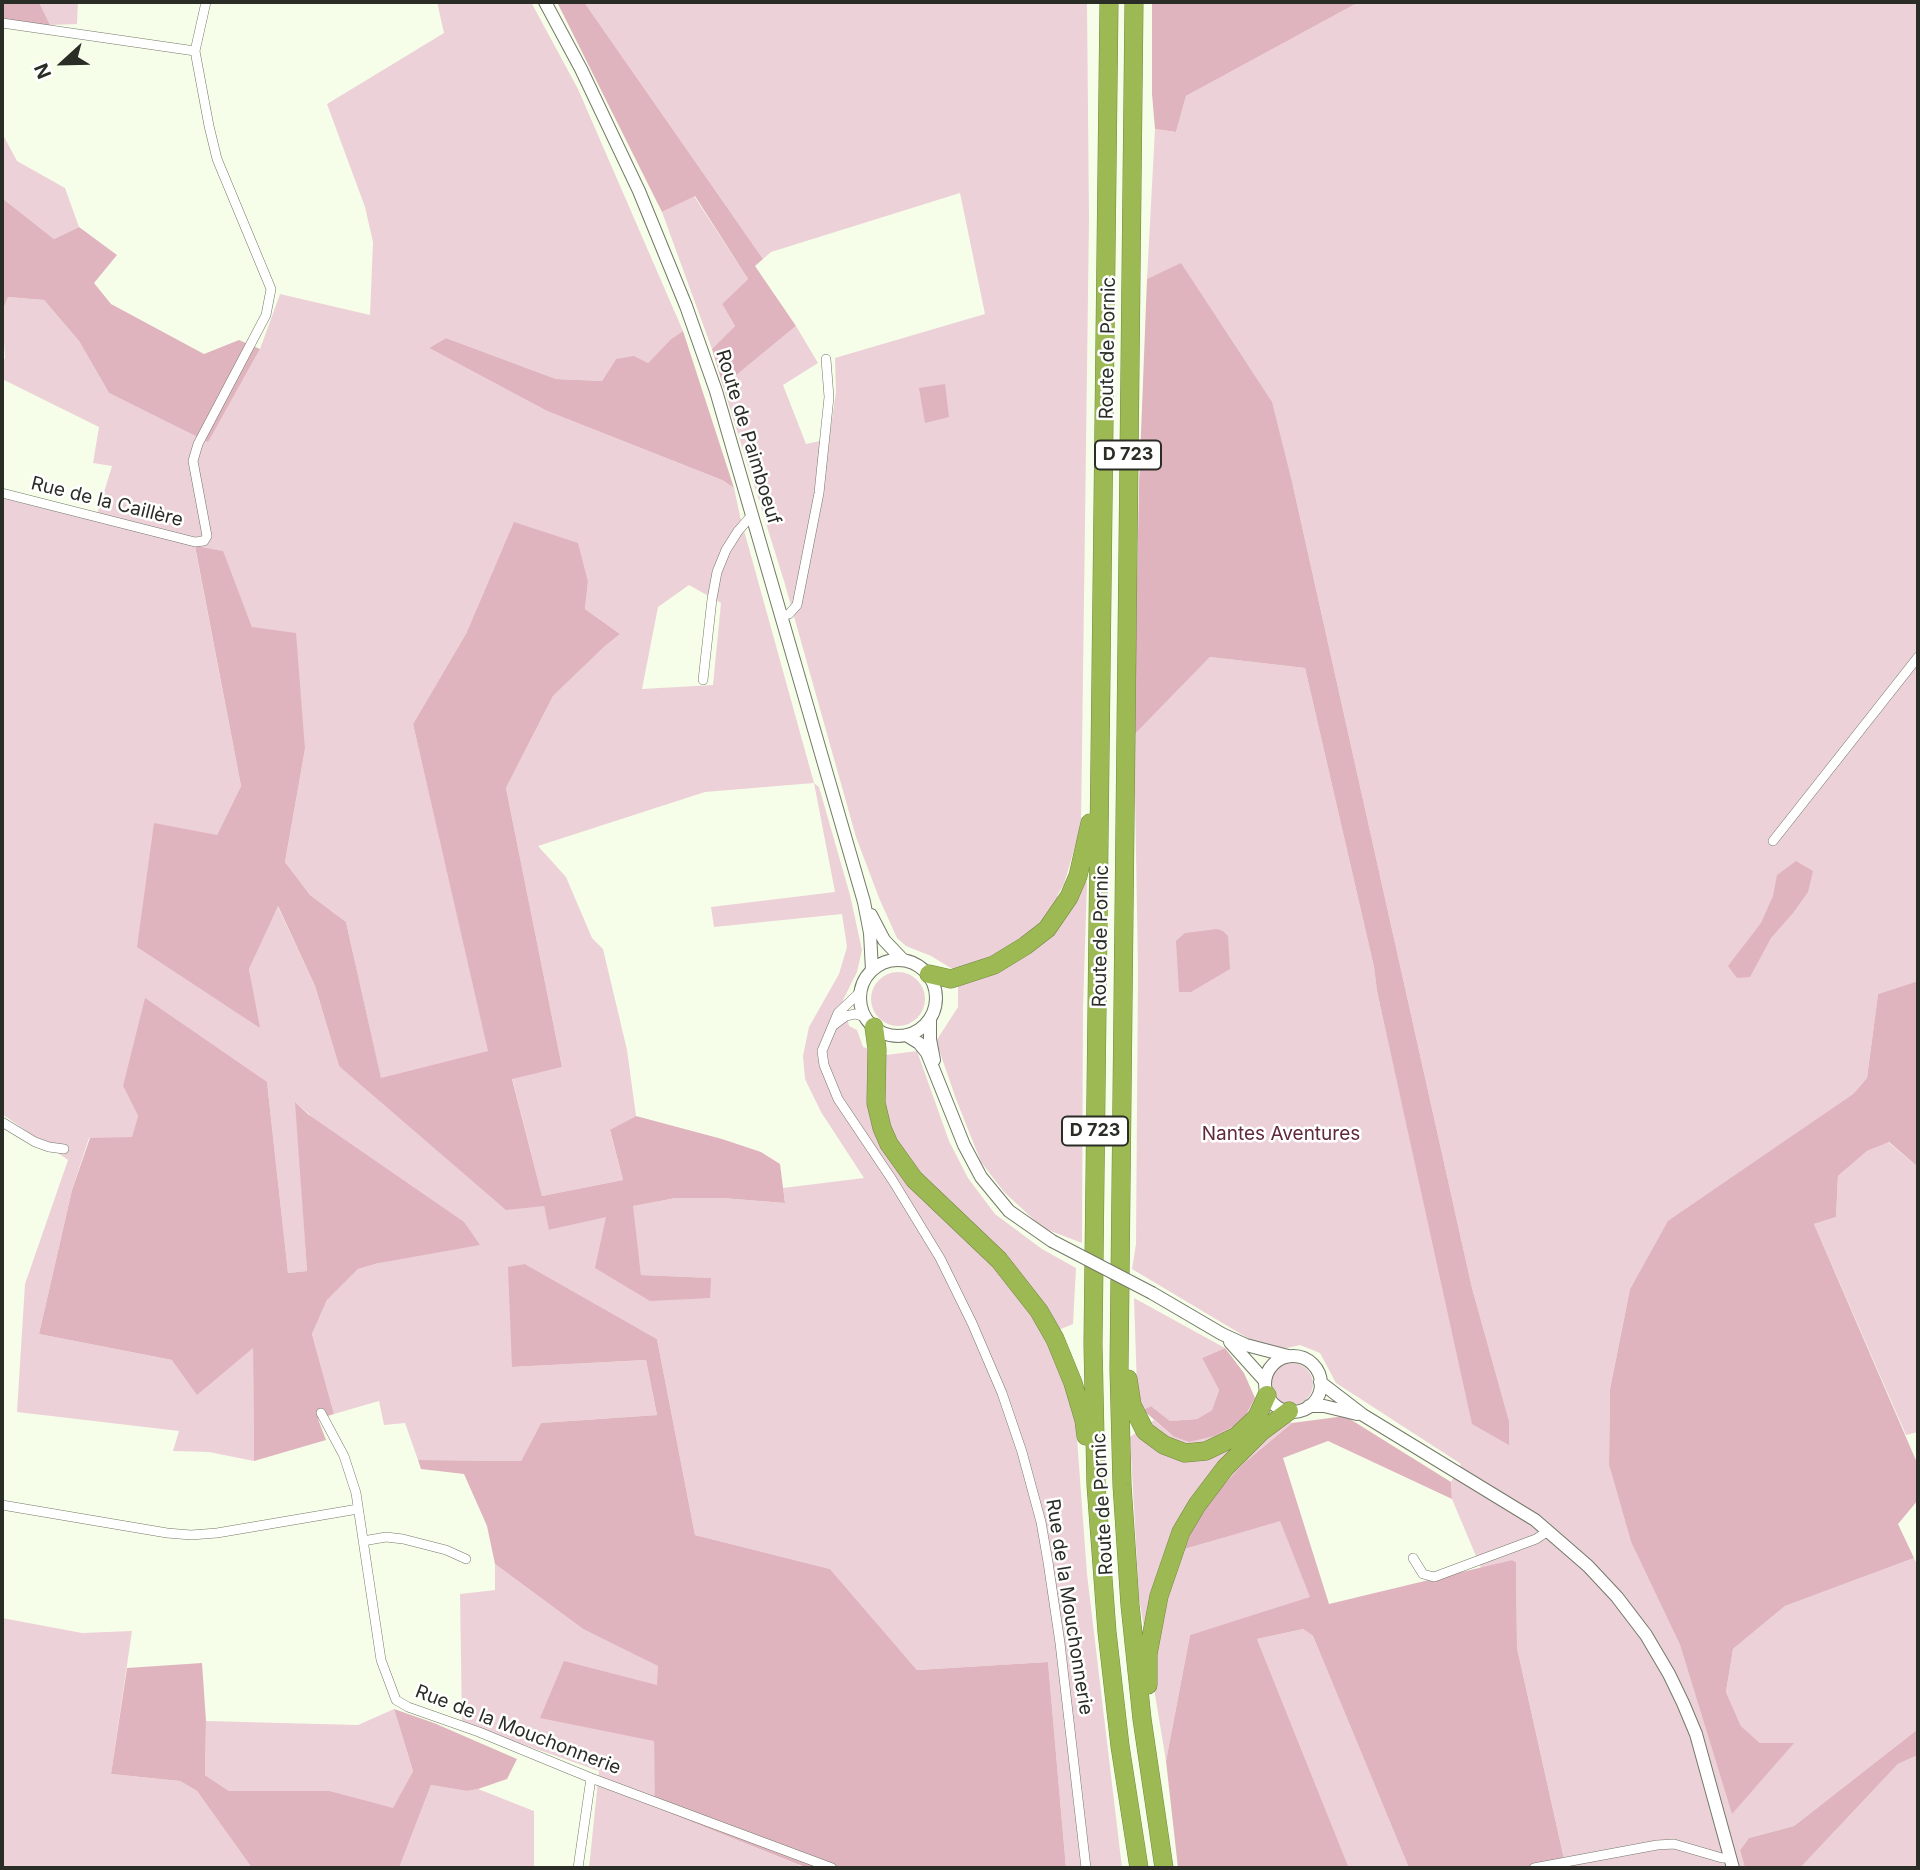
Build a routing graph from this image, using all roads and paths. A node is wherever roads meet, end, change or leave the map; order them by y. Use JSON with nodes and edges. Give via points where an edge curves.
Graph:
{"nodes":[{"id":1,"x":206,"y":2,"type":"edge"},
{"id":2,"x":545,"y":2,"type":"edge"},
{"id":3,"x":1109,"y":2,"type":"edge"},
{"id":4,"x":1134,"y":2,"type":"edge"},
{"id":5,"x":2,"y":23,"type":"edge"},
{"id":6,"x":195,"y":51,"type":"junction"},
{"id":7,"x":826,"y":359,"type":"dead end"},
{"id":8,"x":2,"y":493,"type":"edge"},
{"id":9,"x":752,"y":515,"type":"junction"},
{"id":10,"x":782,"y":616,"type":"junction"},
{"id":11,"x":1918,"y":657,"type":"edge"},
{"id":12,"x":703,"y":680,"type":"dead end"},
{"id":13,"x":1099,"y":777,"type":"junction"},
{"id":14,"x":1773,"y":841,"type":"dead end"},
{"id":15,"x":864,"y":902,"type":"junction"},
{"id":16,"x":903,"y":960,"type":"junction"},
{"id":17,"x":872,"y":970,"type":"junction"},
{"id":18,"x":929,"y":974,"type":"junction"},
{"id":19,"x":860,"y":992,"type":"junction"},
{"id":20,"x":930,"y":1019,"type":"junction"},
{"id":21,"x":869,"y":1022,"type":"junction"},
{"id":22,"x":833,"y":1026,"type":"junction"},
{"id":23,"x":906,"y":1035,"type":"junction"},
{"id":24,"x":937,"y":1076,"type":"junction"},
{"id":25,"x":2,"y":1122,"type":"edge"},
{"id":26,"x":64,"y":1149,"type":"dead end"},
{"id":27,"x":1119,"y":1290,"type":"junction"},
{"id":28,"x":1222,"y":1334,"type":"junction"},
{"id":29,"x":1288,"y":1356,"type":"junction"},
{"id":30,"x":1320,"y":1382,"type":"junction"},
{"id":31,"x":1266,"y":1388,"type":"junction"},
{"id":32,"x":1309,"y":1406,"type":"junction"},
{"id":33,"x":1289,"y":1411,"type":"junction"},
{"id":34,"x":321,"y":1413,"type":"dead end"},
{"id":35,"x":1363,"y":1415,"type":"junction"},
{"id":36,"x":1096,"y":1485,"type":"junction"},
{"id":37,"x":2,"y":1505,"type":"edge"},
{"id":38,"x":358,"y":1510,"type":"junction"},
{"id":39,"x":1548,"y":1531,"type":"junction"},
{"id":40,"x":363,"y":1541,"type":"junction"},
{"id":41,"x":1413,"y":1558,"type":"dead end"},
{"id":42,"x":466,"y":1559,"type":"dead end"},
{"id":43,"x":1142,"y":1719,"type":"junction"},
{"id":44,"x":591,"y":1778,"type":"junction"},
{"id":45,"x":1732,"y":1863,"type":"edge"},
{"id":46,"x":578,"y":1868,"type":"edge"},
{"id":47,"x":832,"y":1868,"type":"edge"},
{"id":48,"x":1086,"y":1868,"type":"edge"},
{"id":49,"x":1139,"y":1868,"type":"edge"},
{"id":50,"x":1164,"y":1868,"type":"edge"},
{"id":51,"x":1534,"y":1868,"type":"edge"}],
"edges":[{"from":1,"to":6,"type":"street"},
{"from":2,"to":9,"type":"street","name":"Route de Paimboeuf","via":[[657,232],[716,391]]},
{"from":3,"to":13,"type":"highway","name":"Route de Pornic","number":"D 723"},
{"from":4,"to":27,"type":"highway","name":"Route de Pornic","number":"D 723"},
{"from":5,"to":6,"type":"street"},
{"from":6,"to":8,"type":"street","name":"Rue de la Caillère","via":[[218,159],[271,289],[266,315],[195,453],[195,479],[206,525],[204,541]]},
{"from":7,"to":10,"type":"street","via":[[829,397],[819,493],[797,605]]},
{"from":9,"to":10,"type":"street","name":"Route de Paimboeuf"},
{"from":9,"to":12,"type":"street","via":[[726,550],[717,572]]},
{"from":10,"to":15,"type":"street","name":"Route de Paimboeuf"},
{"from":11,"to":14,"type":"street"},
{"from":13,"to":18,"type":"highway","via":[[1090,799],[1078,876],[1047,929],[994,965],[951,979]]},
{"from":13,"to":36,"type":"highway","name":"Route de Pornic","number":"D 723","via":[[1093,1245]]},
{"from":15,"to":16,"type":"street","name":"Route de Paimboeuf","via":[[884,940]]},
{"from":15,"to":17,"type":"street","name":"Route de Paimboeuf"},
{"from":16,"to":17,"type":"street","via":[[886,961]]},
{"from":16,"to":18,"type":"street"},
{"from":17,"to":19,"type":"street"},
{"from":18,"to":20,"type":"street","via":[[937,998]]},
{"from":19,"to":21,"type":"street","via":[[861,1008]]},
{"from":19,"to":22,"type":"street","name":"Rue de la Mouchonnerie","via":[[838,1013]]},
{"from":20,"to":23,"type":"street"},
{"from":20,"to":24,"type":"street"},
{"from":21,"to":22,"type":"street","via":[[855,1014]]},
{"from":21,"to":23,"type":"street","via":[[889,1035]]},
{"from":21,"to":36,"type":"highway","via":[[877,1049],[876,1102],[889,1144],[914,1179],[999,1260],[1039,1311],[1080,1404],[1087,1463]]},
{"from":22,"to":48,"type":"street","name":"Rue de la Mouchonnerie","via":[[822,1051],[827,1078],[940,1258],[1002,1393],[1022,1452],[1050,1575]]},
{"from":23,"to":24,"type":"street","via":[[927,1053]]},
{"from":24,"to":28,"type":"street","bridge":true,"via":[[981,1177],[1009,1211],[1052,1241]]},
{"from":25,"to":26,"type":"street","via":[[35,1142]]},
{"from":27,"to":31,"type":"highway","via":[[1126,1314],[1132,1405],[1154,1439],[1177,1452],[1206,1451],[1237,1436],[1256,1417]]},
{"from":27,"to":43,"type":"highway","name":"Route de Pornic","number":"D 723","via":[[1124,1525]]},
{"from":28,"to":29,"type":"street"},
{"from":28,"to":31,"type":"street","via":[[1244,1354]]},
{"from":29,"to":30,"type":"street","via":[[1310,1362]]},
{"from":29,"to":31,"type":"street","via":[[1270,1368]]},
{"from":30,"to":32,"type":"street","via":[[1319,1393]]},
{"from":30,"to":35,"type":"street"},
{"from":31,"to":33,"type":"street","via":[[1276,1406]]},
{"from":32,"to":33,"type":"street"},
{"from":32,"to":35,"type":"street"},
{"from":33,"to":43,"type":"highway","via":[[1224,1468],[1181,1532],[1150,1636],[1148,1699]]},
{"from":34,"to":38,"type":"street","name":"Rue de la Mouchonnerie","via":[[344,1456]]},
{"from":35,"to":39,"type":"street"},
{"from":36,"to":49,"type":"highway","name":"Route de Pornic","number":"D 723","via":[[1112,1682]]},
{"from":37,"to":38,"type":"street","via":[[191,1535]]},
{"from":38,"to":40,"type":"street","name":"Rue de la Mouchonnerie"},
{"from":39,"to":41,"type":"street","via":[[1434,1577],[1423,1574]]},
{"from":39,"to":45,"type":"street","via":[[1617,1597],[1669,1674],[1696,1734]]},
{"from":40,"to":42,"type":"street","via":[[403,1539]]},
{"from":40,"to":44,"type":"street","name":"Rue de la Mouchonnerie","via":[[382,1660],[396,1700]]},
{"from":43,"to":50,"type":"highway","name":"Route de Pornic","number":"D 723"},
{"from":44,"to":46,"type":"street"},
{"from":44,"to":47,"type":"street","name":"Rue de la Mouchonnerie"},
{"from":45,"to":51,"type":"street","via":[[1674,1844]]}]}
